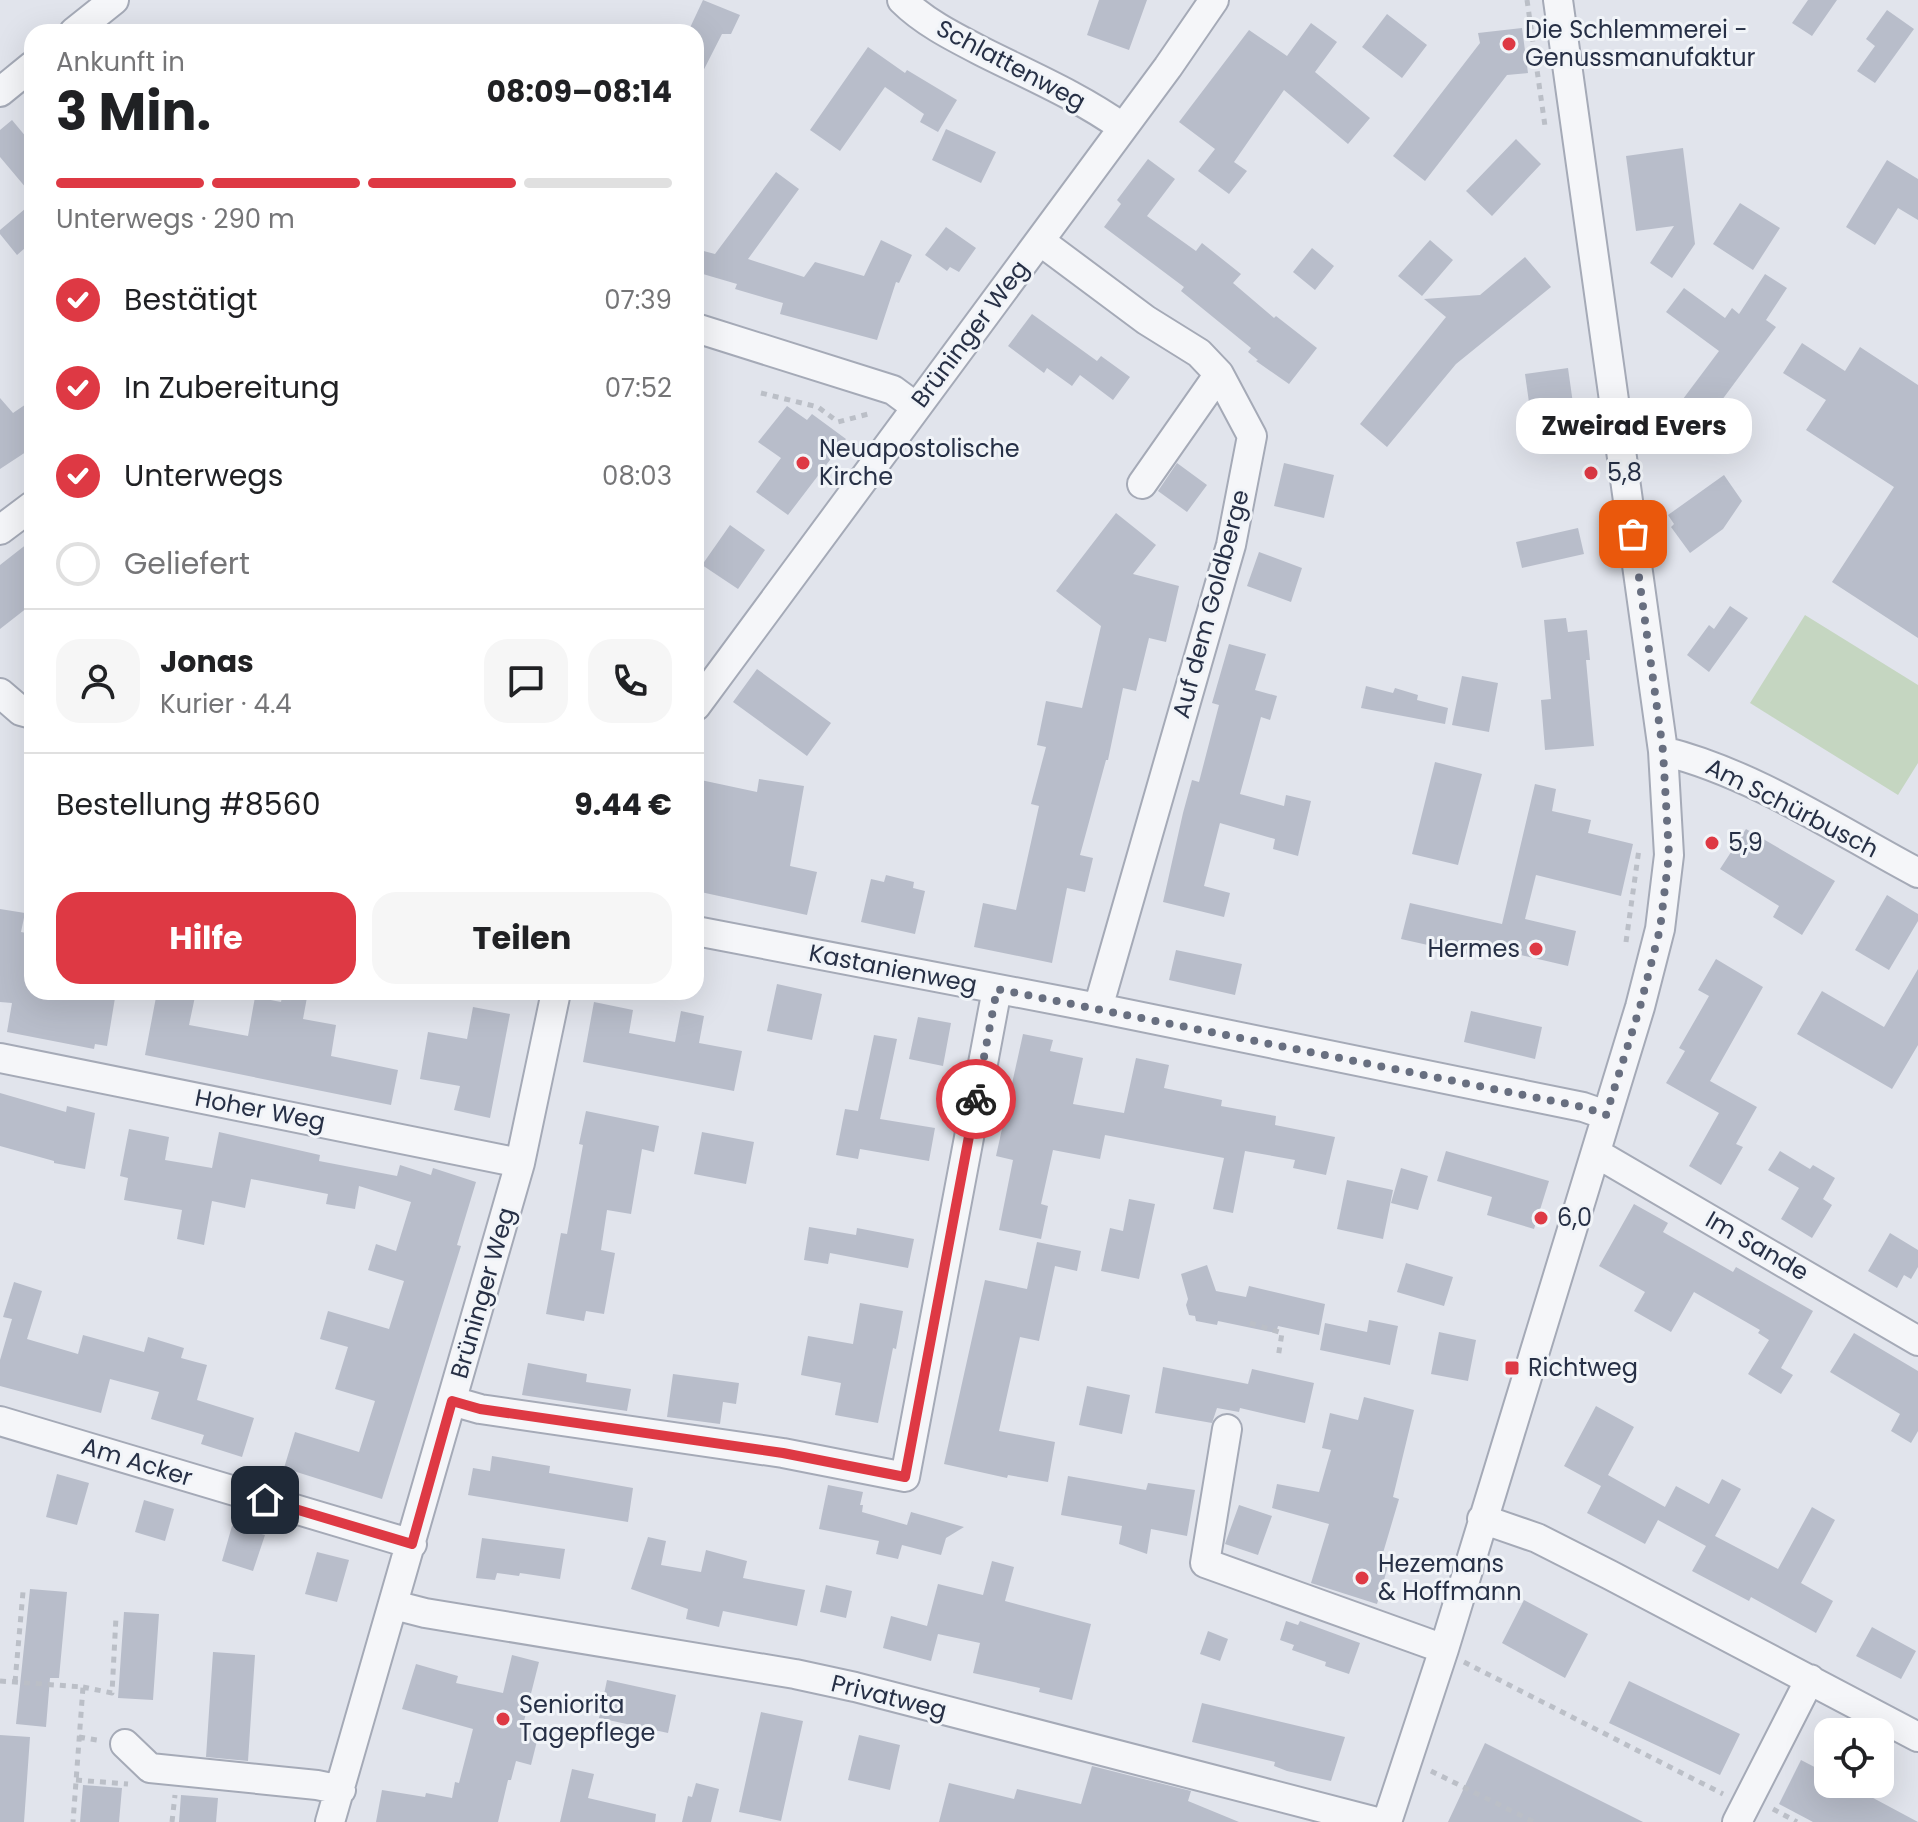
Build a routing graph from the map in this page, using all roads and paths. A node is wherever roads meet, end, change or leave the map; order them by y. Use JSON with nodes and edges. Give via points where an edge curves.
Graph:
{"nodes":[{"id":1,"x":114,"y":0,"type":"edge"},
{"id":2,"x":902,"y":0,"type":"edge"},
{"id":3,"x":1214,"y":0,"type":"edge"},
{"id":4,"x":1527,"y":0,"type":"edge"},
{"id":5,"x":1558,"y":0,"type":"edge"},
{"id":6,"x":84,"y":24,"type":"edge"},
{"id":7,"x":24,"y":72,"type":"edge"},
{"id":8,"x":0,"y":92,"type":"edge"},
{"id":9,"x":1122,"y":127,"type":"junction"},
{"id":10,"x":1548,"y":140,"type":"dead end"},
{"id":11,"x":1040,"y":241,"type":"junction"},
{"id":12,"x":704,"y":331,"type":"edge"},
{"id":13,"x":1219,"y":374,"type":"junction"},
{"id":14,"x":893,"y":390,"type":"junction"},
{"id":15,"x":761,"y":393,"type":"dead end"},
{"id":16,"x":916,"y":407,"type":"junction"},
{"id":17,"x":1142,"y":484,"type":"dead end"},
{"id":18,"x":24,"y":512,"type":"edge"},
{"id":19,"x":0,"y":530,"type":"edge"},
{"id":20,"x":0,"y":693,"type":"edge"},
{"id":21,"x":704,"y":695,"type":"edge"},
{"id":22,"x":24,"y":712,"type":"edge"},
{"id":23,"x":1663,"y":751,"type":"junction"},
{"id":24,"x":1639,"y":839,"type":"dead end"},
{"id":25,"x":1918,"y":873,"type":"edge"},
{"id":26,"x":704,"y":933,"type":"edge"},
{"id":27,"x":1626,"y":944,"type":"dead end"},
{"id":28,"x":997,"y":989,"type":"junction"},
{"id":29,"x":554,"y":1000,"type":"edge"},
{"id":30,"x":1098,"y":1008,"type":"junction"},
{"id":31,"x":0,"y":1058,"type":"edge"},
{"id":32,"x":1606,"y":1115,"type":"junction"},
{"id":33,"x":1596,"y":1153,"type":"junction"},
{"id":34,"x":520,"y":1163,"type":"junction"},
{"id":35,"x":1250,"y":1323,"type":"dead end"},
{"id":36,"x":1918,"y":1341,"type":"edge"},
{"id":37,"x":1278,"y":1358,"type":"dead end"},
{"id":38,"x":452,"y":1401,"type":"junction"},
{"id":39,"x":0,"y":1421,"type":"edge"},
{"id":40,"x":1227,"y":1429,"type":"dead end"},
{"id":41,"x":1482,"y":1519,"type":"junction"},
{"id":42,"x":412,"y":1544,"type":"junction"},
{"id":43,"x":23,"y":1592,"type":"dead end"},
{"id":44,"x":394,"y":1605,"type":"junction"},
{"id":45,"x":116,"y":1617,"type":"dead end"},
{"id":46,"x":1443,"y":1651,"type":"junction"},
{"id":47,"x":1810,"y":1679,"type":"junction"},
{"id":48,"x":0,"y":1681,"type":"edge"},
{"id":49,"x":15,"y":1682,"type":"junction"},
{"id":50,"x":83,"y":1687,"type":"junction"},
{"id":51,"x":1918,"y":1737,"type":"edge"},
{"id":52,"x":125,"y":1744,"type":"dead end"},
{"id":53,"x":1407,"y":1762,"type":"junction"},
{"id":54,"x":341,"y":1790,"type":"junction"},
{"id":55,"x":1743,"y":1810,"type":"edge"},
{"id":56,"x":73,"y":1822,"type":"edge"},
{"id":57,"x":330,"y":1822,"type":"edge"},
{"id":58,"x":1377,"y":1822,"type":"edge"},
{"id":59,"x":1387,"y":1822,"type":"edge"},
{"id":60,"x":1534,"y":1822,"type":"edge"},
{"id":61,"x":1797,"y":1822,"type":"edge"}],
"edges":[{"from":1,"to":6,"type":"street"},
{"from":2,"to":9,"type":"street","name":"Schlattenweg","via":[[965,43]]},
{"from":3,"to":9,"type":"street","name":"Brüninger Weg"},
{"from":4,"to":10,"type":"path"},
{"from":5,"to":23,"type":"street"},
{"from":7,"to":8,"type":"street"},
{"from":9,"to":11,"type":"street","name":"Brüninger Weg"},
{"from":11,"to":13,"type":"street","name":"Auf dem Goldberge","via":[[1199,353]]},
{"from":11,"to":16,"type":"street","name":"Brüninger Weg"},
{"from":12,"to":14,"type":"street"},
{"from":13,"to":17,"type":"street"},
{"from":13,"to":30,"type":"street","name":"Auf dem Goldberge","via":[[1252,436],[1231,545]]},
{"from":14,"to":15,"type":"path","via":[[875,412],[838,422],[818,407]]},
{"from":14,"to":16,"type":"street"},
{"from":16,"to":21,"type":"street","name":"Brüninger Weg"},
{"from":18,"to":19,"type":"street"},
{"from":20,"to":22,"type":"street"},
{"from":23,"to":25,"type":"street","name":"Am Schürbusch","via":[[1749,781]]},
{"from":23,"to":32,"type":"street","via":[[1669,855],[1660,929]]},
{"from":24,"to":27,"type":"path"},
{"from":26,"to":28,"type":"street","name":"Kastanienweg"},
{"from":28,"to":30,"type":"street","name":"Kastanienweg"},
{"from":28,"to":38,"type":"street","via":[[905,1477]]},
{"from":29,"to":34,"type":"street","name":"Brüninger Weg"},
{"from":30,"to":32,"type":"street","name":"Kastanienweg"},
{"from":31,"to":34,"type":"street","name":"Hoher Weg"},
{"from":32,"to":33,"type":"street"},
{"from":33,"to":36,"type":"street","name":"Im Sande"},
{"from":33,"to":41,"type":"street"},
{"from":34,"to":38,"type":"street","name":"Brüninger Weg"},
{"from":35,"to":37,"type":"path","via":[[1282,1333]]},
{"from":38,"to":42,"type":"street","name":"Brüninger Weg"},
{"from":39,"to":42,"type":"street","name":"Am Acker"},
{"from":40,"to":46,"type":"street","via":[[1205,1563]]},
{"from":41,"to":46,"type":"street"},
{"from":41,"to":47,"type":"street","via":[[1537,1538]]},
{"from":42,"to":44,"type":"street","name":"Brüninger Weg"},
{"from":43,"to":49,"type":"path"},
{"from":44,"to":54,"type":"street","name":"Brüninger Weg"},
{"from":44,"to":58,"type":"street","name":"Privatweg","via":[[855,1687]]},
{"from":45,"to":50,"type":"path","via":[[112,1693]]},
{"from":46,"to":53,"type":"street"},
{"from":46,"to":55,"type":"path","via":[[1730,1798]]},
{"from":47,"to":51,"type":"street"},
{"from":47,"to":55,"type":"street"},
{"from":48,"to":49,"type":"path"},
{"from":49,"to":50,"type":"path"},
{"from":50,"to":56,"type":"path"},
{"from":52,"to":54,"type":"street","via":[[150,1768]]},
{"from":53,"to":59,"type":"street"},
{"from":53,"to":60,"type":"path"},
{"from":54,"to":57,"type":"street","name":"Brüninger Weg"},
{"from":55,"to":61,"type":"path"}]}
